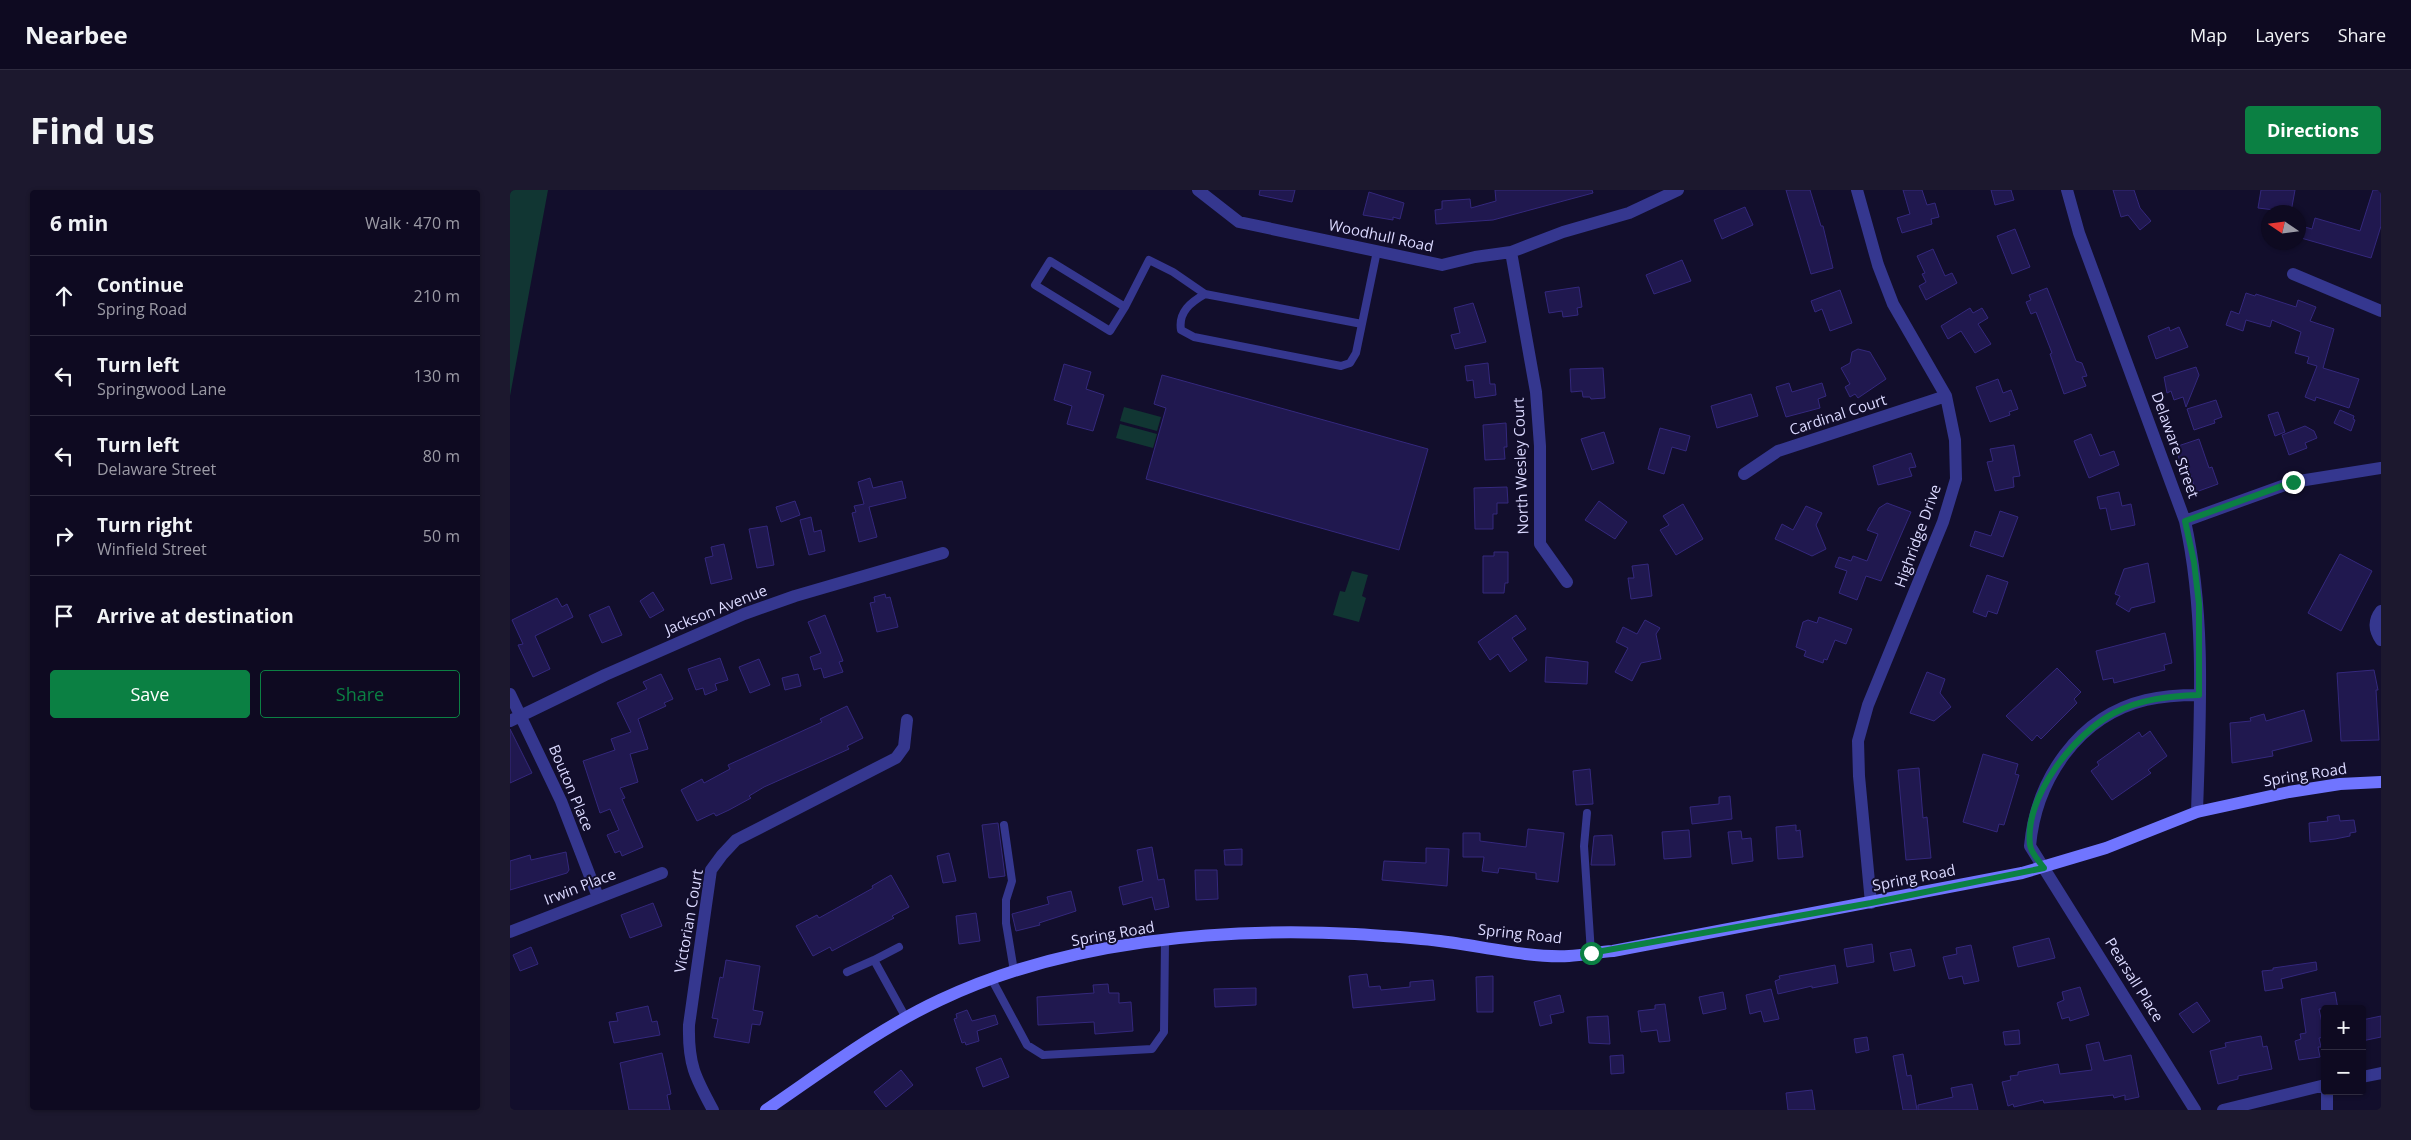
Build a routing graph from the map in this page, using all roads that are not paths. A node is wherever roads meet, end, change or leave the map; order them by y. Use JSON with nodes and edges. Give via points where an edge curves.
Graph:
{"nodes":[{"id":1,"x":1198,"y":190,"type":"edge"},
{"id":2,"x":1678,"y":190,"type":"edge"},
{"id":3,"x":1857,"y":190,"type":"edge"},
{"id":4,"x":2067,"y":190,"type":"edge"},
{"id":5,"x":1377,"y":251,"type":"junction"},
{"id":6,"x":1511,"y":252,"type":"junction"},
{"id":7,"x":2292,"y":274,"type":"dead end"},
{"id":8,"x":1205,"y":294,"type":"junction"},
{"id":9,"x":1125,"y":307,"type":"junction"},
{"id":10,"x":2381,"y":311,"type":"edge"},
{"id":11,"x":1362,"y":324,"type":"junction"},
{"id":12,"x":1946,"y":396,"type":"junction"},
{"id":13,"x":2381,"y":468,"type":"edge"},
{"id":14,"x":1744,"y":474,"type":"dead end"},
{"id":15,"x":2185,"y":521,"type":"junction"},
{"id":16,"x":943,"y":553,"type":"dead end"},
{"id":17,"x":1567,"y":582,"type":"dead end"},
{"id":18,"x":2381,"y":610,"type":"edge"},
{"id":19,"x":2381,"y":640,"type":"edge"},
{"id":20,"x":510,"y":694,"type":"edge"},
{"id":21,"x":2199,"y":695,"type":"junction"},
{"id":22,"x":516,"y":718,"type":"edge"},
{"id":23,"x":907,"y":720,"type":"dead end"},
{"id":24,"x":2381,"y":782,"type":"edge"},
{"id":25,"x":2197,"y":812,"type":"junction"},
{"id":26,"x":1588,"y":813,"type":"dead end"},
{"id":27,"x":1004,"y":825,"type":"dead end"},
{"id":28,"x":2044,"y":868,"type":"junction"},
{"id":29,"x":662,"y":873,"type":"dead end"},
{"id":30,"x":598,"y":897,"type":"junction"},
{"id":31,"x":1871,"y":903,"type":"junction"},
{"id":32,"x":510,"y":932,"type":"edge"},
{"id":33,"x":1165,"y":941,"type":"junction"},
{"id":34,"x":899,"y":947,"type":"dead end"},
{"id":35,"x":1591,"y":953,"type":"junction"},
{"id":36,"x":874,"y":960,"type":"junction"},
{"id":37,"x":847,"y":972,"type":"dead end"},
{"id":38,"x":1014,"y":972,"type":"junction"},
{"id":39,"x":991,"y":978,"type":"junction"},
{"id":40,"x":906,"y":1018,"type":"junction"},
{"id":41,"x":2381,"y":1073,"type":"edge"},
{"id":42,"x":2366,"y":1076,"type":"edge"},
{"id":43,"x":2321,"y":1086,"type":"edge"},
{"id":44,"x":2327,"y":1095,"type":"edge"},
{"id":45,"x":713,"y":1110,"type":"edge"},
{"id":46,"x":766,"y":1110,"type":"edge"},
{"id":47,"x":2195,"y":1110,"type":"edge"},
{"id":48,"x":2223,"y":1110,"type":"edge"},
{"id":49,"x":2327,"y":1110,"type":"edge"}],
"edges":[{"from":1,"to":5,"type":"street","name":"Woodhull Road","via":[[1239,222]]},
{"from":2,"to":6,"type":"street","name":"Woodhull Road","via":[[1629,213],[1563,232]]},
{"from":3,"to":12,"type":"street","name":"Highridge Drive","via":[[1878,265],[1893,304]]},
{"from":4,"to":15,"type":"street","name":"Delaware Street","via":[[2079,233]]},
{"from":5,"to":6,"type":"street","name":"Woodhull Road","via":[[1442,265]]},
{"from":5,"to":11,"type":"lane"},
{"from":6,"to":17,"type":"street","name":"North Wesley Court","via":[[1536,392],[1540,446],[1540,544]]},
{"from":7,"to":10,"type":"street"},
{"from":8,"to":9,"type":"lane","via":[[1149,260]]},
{"from":8,"to":11,"type":"lane"},
{"from":8,"to":11,"type":"lane","via":[[1188,306],[1181,318],[1181,330],[1194,337],[1341,366],[1350,363],[1356,353]]},
{"from":9,"to":9,"type":"lane","via":[[1050,260],[1035,284],[1110,331]]},
{"from":12,"to":14,"type":"street","name":"Cardinal Court","via":[[1778,451]]},
{"from":12,"to":31,"type":"street","name":"Highridge Drive","via":[[1955,440],[1956,479],[1943,522],[1868,705],[1858,741],[1858,776]]},
{"from":13,"to":15,"type":"street","via":[[2293,482]]},
{"from":15,"to":21,"type":"street","name":"Delaware Street","via":[[2199,604]]},
{"from":16,"to":22,"type":"street","name":"Jackson Avenue","via":[[744,614]]},
{"from":18,"to":19,"type":"street","via":[[2375,627]]},
{"from":20,"to":22,"type":"street","name":"Bouton Place"},
{"from":21,"to":25,"type":"street","name":"Delaware Street"},
{"from":21,"to":28,"type":"street","name":"Pearsall Place","via":[[2145,700],[2114,712],[2085,732],[2072,746],[2050,776],[2032,824],[2030,846]]},
{"from":22,"to":30,"type":"street","name":"Bouton Place","via":[[561,801]]},
{"from":23,"to":45,"type":"street","name":"Victorian Court","via":[[904,747],[896,758],[736,840],[712,870],[688,1050],[691,1067]]},
{"from":24,"to":25,"type":"main road","name":"Spring Road","via":[[2289,792]]},
{"from":25,"to":28,"type":"main road","name":"Spring Road","via":[[2106,848]]},
{"from":26,"to":35,"type":"lane","via":[[1584,846]]},
{"from":27,"to":38,"type":"lane","via":[[1012,881],[1006,900],[1006,923]]},
{"from":28,"to":31,"type":"main road","name":"Spring Road"},
{"from":28,"to":47,"type":"street","name":"Pearsall Place"},
{"from":29,"to":30,"type":"street","name":"Irwin Place"},
{"from":30,"to":32,"type":"street","name":"Irwin Place"},
{"from":31,"to":35,"type":"main road","name":"Spring Road"},
{"from":33,"to":35,"type":"main road","name":"Spring Road","via":[[1283,932],[1438,940],[1567,956]]},
{"from":33,"to":38,"type":"main road","name":"Spring Road","via":[[1111,948]]},
{"from":33,"to":39,"type":"lane","via":[[1164,1032],[1152,1050],[1042,1055],[1027,1046]]},
{"from":34,"to":36,"type":"lane"},
{"from":36,"to":37,"type":"lane"},
{"from":36,"to":40,"type":"lane"},
{"from":38,"to":39,"type":"main road","name":"Spring Road"},
{"from":39,"to":40,"type":"main road","name":"Spring Road","via":[[938,1000]]},
{"from":40,"to":46,"type":"main road","name":"Spring Road"},
{"from":41,"to":42,"type":"street"},
{"from":43,"to":48,"type":"street"},
{"from":44,"to":49,"type":"street"}]}
